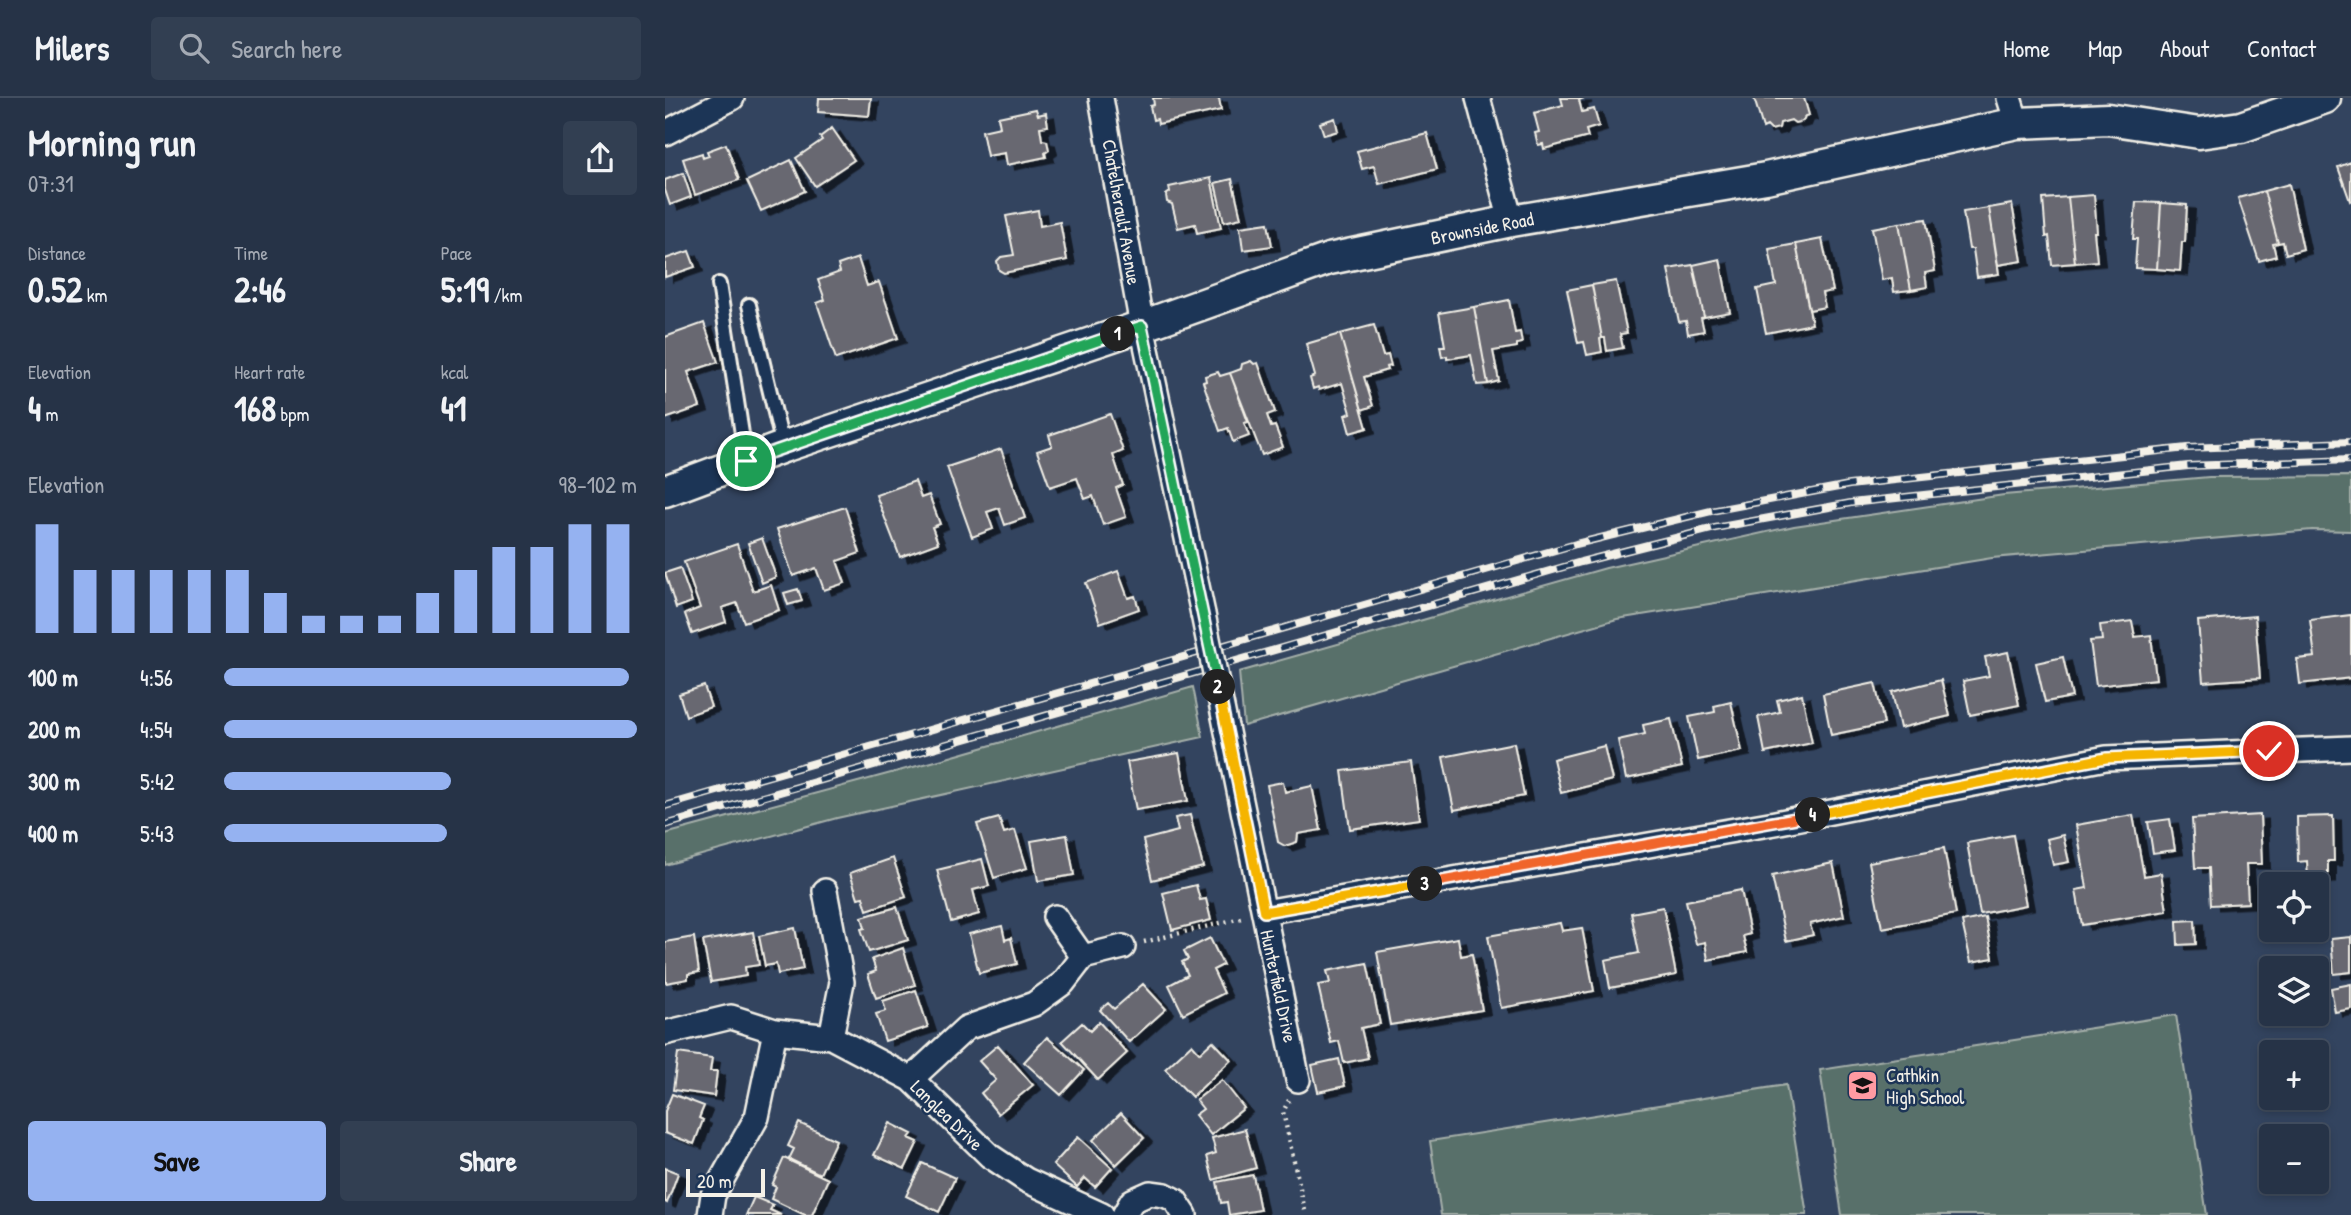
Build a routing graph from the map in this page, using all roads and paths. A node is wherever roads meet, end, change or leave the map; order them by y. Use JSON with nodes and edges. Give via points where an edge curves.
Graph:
{"nodes":[{"id":1,"x":732,"y":98,"type":"edge"},
{"id":2,"x":1101,"y":98,"type":"edge"},
{"id":3,"x":1478,"y":98,"type":"edge"},
{"id":4,"x":2325,"y":98,"type":"edge"},
{"id":5,"x":2013,"y":110,"type":"edge"},
{"id":6,"x":665,"y":132,"type":"edge"},
{"id":7,"x":1511,"y":221,"type":"junction"},
{"id":8,"x":719,"y":284,"type":"dead end"},
{"id":9,"x":749,"y":305,"type":"dead end"},
{"id":10,"x":1142,"y":326,"type":"junction"},
{"id":11,"x":783,"y":447,"type":"junction"},
{"id":12,"x":746,"y":461,"type":"junction"},
{"id":13,"x":665,"y":491,"type":"edge"},
{"id":14,"x":2351,"y":748,"type":"edge"},
{"id":15,"x":824,"y":891,"type":"dead end"},
{"id":16,"x":1264,"y":912,"type":"junction"},
{"id":17,"x":1055,"y":917,"type":"dead end"},
{"id":18,"x":1123,"y":947,"type":"joint"},
{"id":19,"x":1083,"y":957,"type":"junction"},
{"id":20,"x":775,"y":1031,"type":"junction"},
{"id":21,"x":665,"y":1032,"type":"edge"},
{"id":22,"x":831,"y":1037,"type":"junction"},
{"id":23,"x":911,"y":1079,"type":"junction"},
{"id":24,"x":1298,"y":1080,"type":"joint"},
{"id":25,"x":710,"y":1215,"type":"edge"},
{"id":26,"x":1103,"y":1215,"type":"edge"},
{"id":27,"x":1124,"y":1215,"type":"edge"},
{"id":28,"x":1185,"y":1215,"type":"edge"},
{"id":29,"x":1306,"y":1215,"type":"edge"}],
"edges":[{"from":1,"to":6,"type":"street"},
{"from":2,"to":10,"type":"street","name":"Chatelherault Avenue"},
{"from":3,"to":7,"type":"street"},
{"from":4,"to":5,"type":"street","name":"Brownside Road","via":[[2241,127],[2199,133]]},
{"from":5,"to":7,"type":"street","name":"Brownside Road","via":[[1766,178]]},
{"from":7,"to":10,"type":"street","name":"Brownside Road","via":[[1329,259]]},
{"from":8,"to":12,"type":"lane"},
{"from":9,"to":11,"type":"lane"},
{"from":10,"to":11,"type":"street","name":"Brownside Road"},
{"from":10,"to":16,"type":"street","name":"Hunterfield Drive","bridge":true},
{"from":11,"to":12,"type":"street","name":"Brownside Road"},
{"from":12,"to":13,"type":"street","name":"Brownside Road"},
{"from":14,"to":16,"type":"street","via":[[2106,758],[1775,823]]},
{"from":15,"to":22,"type":"street","via":[[842,982]]},
{"from":16,"to":18,"type":"path"},
{"from":16,"to":24,"type":"street","name":"Hunterfield Drive"},
{"from":17,"to":19,"type":"street"},
{"from":18,"to":19,"type":"street"},
{"from":19,"to":23,"type":"street","via":[[1063,983],[1034,1004],[966,1028]]},
{"from":20,"to":21,"type":"street","name":"Langlea Drive","via":[[731,1017]]},
{"from":20,"to":22,"type":"street","name":"Langlea Drive"},
{"from":20,"to":25,"type":"street","via":[[757,1117],[713,1195]]},
{"from":22,"to":23,"type":"street","name":"Langlea Drive"},
{"from":23,"to":26,"type":"street","name":"Langlea Drive","via":[[990,1156],[1026,1180]]},
{"from":24,"to":29,"type":"path","via":[[1283,1112]]},
{"from":27,"to":28,"type":"street","via":[[1132,1201],[1150,1193],[1175,1200]]}]}
